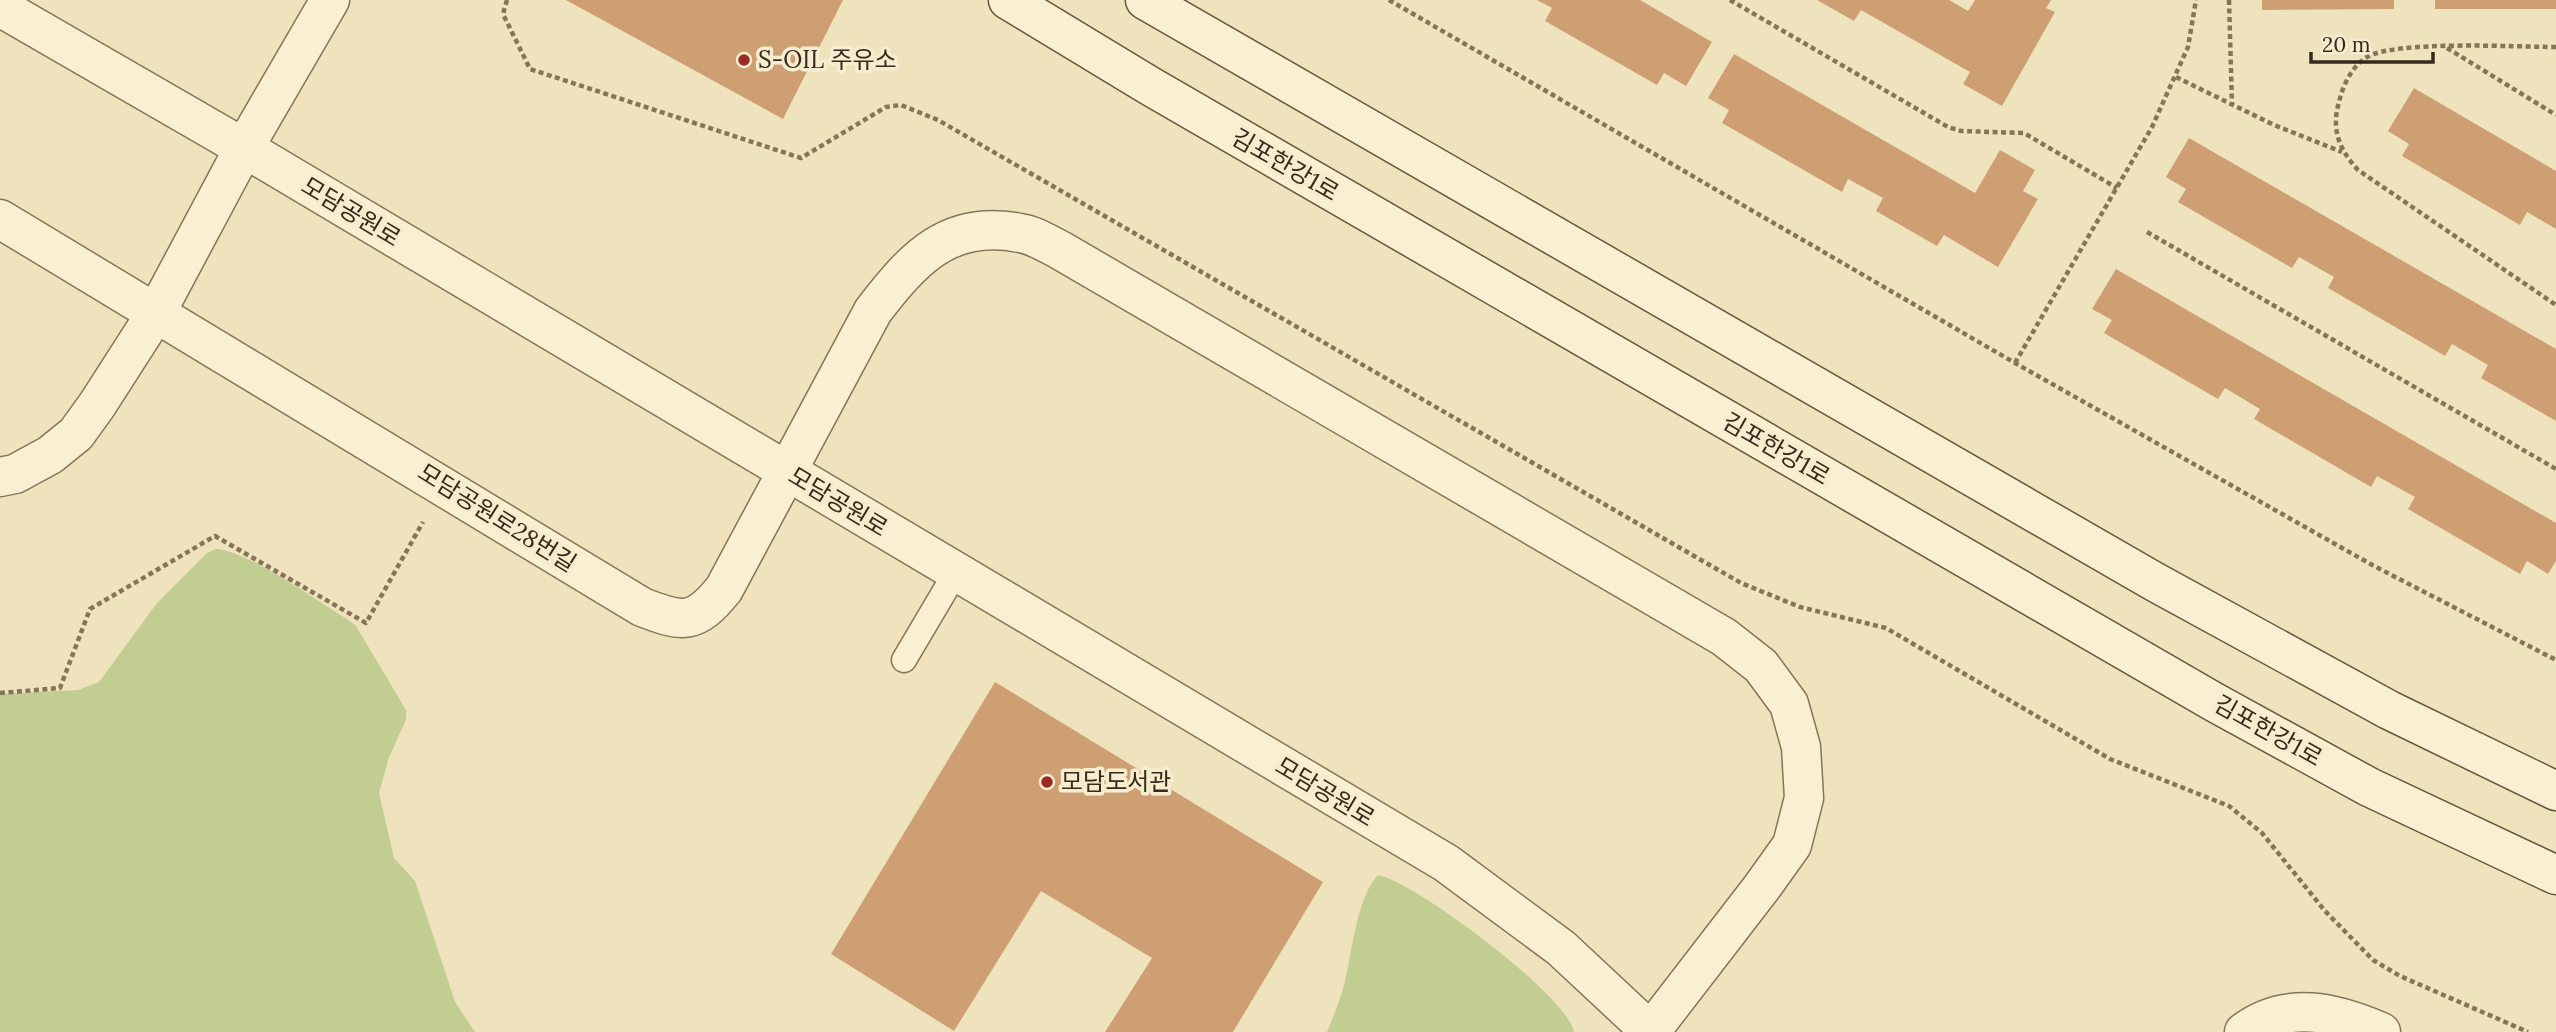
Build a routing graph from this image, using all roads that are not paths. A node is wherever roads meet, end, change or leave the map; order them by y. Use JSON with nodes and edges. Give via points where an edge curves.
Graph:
{"nodes":[{"id":1,"x":330,"y":0,"type":"edge"},
{"id":2,"x":1009,"y":0,"type":"edge"},
{"id":3,"x":1145,"y":0,"type":"edge"},
{"id":4,"x":0,"y":6,"type":"edge"},
{"id":5,"x":244,"y":148,"type":"junction"},
{"id":6,"x":0,"y":219,"type":"edge"},
{"id":7,"x":156,"y":313,"type":"junction"},
{"id":8,"x":787,"y":472,"type":"junction"},
{"id":9,"x":0,"y":477,"type":"edge"},
{"id":10,"x":956,"y":572,"type":"junction"},
{"id":11,"x":905,"y":660,"type":"dead end"},
{"id":12,"x":2556,"y":791,"type":"edge"},
{"id":13,"x":2556,"y":874,"type":"edge"},
{"id":14,"x":1651,"y":1032,"type":"edge"},
{"id":15,"x":2244,"y":1032,"type":"edge"},
{"id":16,"x":2381,"y":1032,"type":"edge"}],
"edges":[{"from":1,"to":5,"type":"street"},
{"from":2,"to":13,"type":"street","name":"김포한강1로","via":[[2214,702],[2369,787]]},
{"from":3,"to":12,"type":"street","via":[[2155,582],[2389,709]]},
{"from":4,"to":5,"type":"street","name":"모담공원로"},
{"from":5,"to":7,"type":"street"},
{"from":5,"to":8,"type":"street","name":"모담공원로"},
{"from":6,"to":7,"type":"street","name":"모담공원로28번길"},
{"from":7,"to":8,"type":"street","name":"모담공원로28번길","via":[[642,607],[673,619],[705,612],[724,589]]},
{"from":7,"to":9,"type":"street","via":[[76,434],[50,455]]},
{"from":8,"to":10,"type":"street","name":"모담공원로"},
{"from":8,"to":14,"type":"street","name":"모담공원로28번길","via":[[873,311],[905,269],[938,242],[980,229],[1022,233],[1060,250],[1724,636],[1761,666],[1789,704],[1801,747],[1804,798],[1791,845]]},
{"from":10,"to":11,"type":"lane"},
{"from":10,"to":14,"type":"street","name":"모담공원로","via":[[1446,863],[1561,947]]},
{"from":15,"to":16,"type":"street","via":[[2260,1020],[2303,1010],[2346,1017]]}]}
